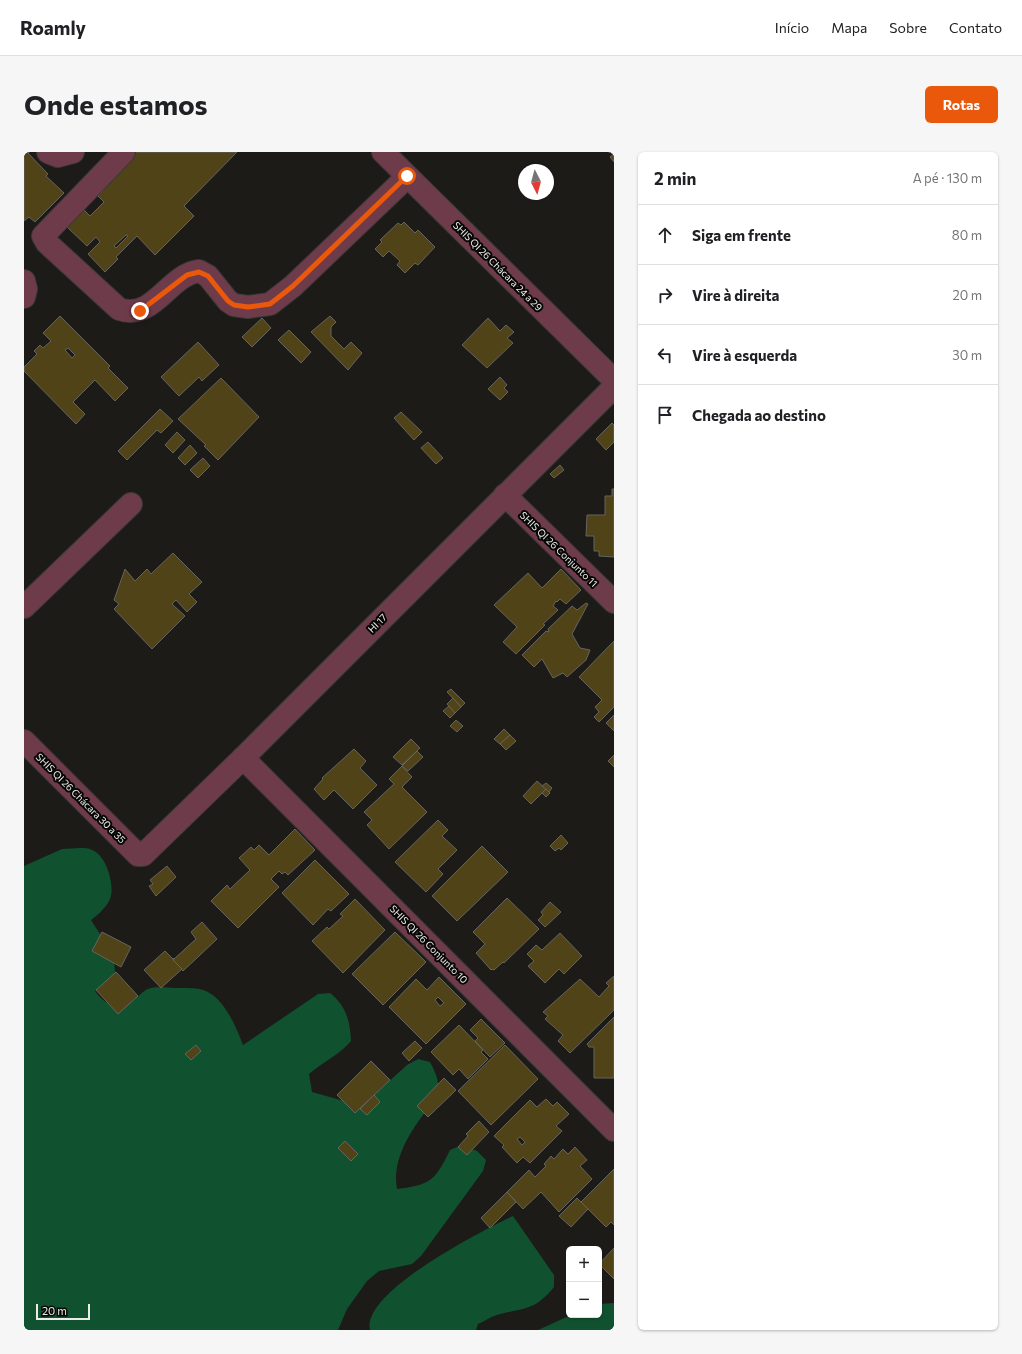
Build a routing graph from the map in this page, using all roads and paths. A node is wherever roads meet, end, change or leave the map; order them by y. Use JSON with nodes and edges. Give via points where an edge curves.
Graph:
{"nodes":[{"id":1,"x":48,"y":152,"type":"edge"},
{"id":2,"x":73,"y":152,"type":"edge"},
{"id":3,"x":124,"y":152,"type":"edge"},
{"id":4,"x":383,"y":152,"type":"edge"},
{"id":5,"x":407,"y":176,"type":"junction"},
{"id":6,"x":24,"y":281,"type":"edge"},
{"id":7,"x":24,"y":297,"type":"edge"},
{"id":8,"x":614,"y":380,"type":"edge"},
{"id":9,"x":614,"y":387,"type":"edge"},
{"id":10,"x":505,"y":495,"type":"junction"},
{"id":11,"x":131,"y":504,"type":"dead end"},
{"id":12,"x":614,"y":602,"type":"edge"},
{"id":13,"x":24,"y":607,"type":"edge"},
{"id":14,"x":24,"y":741,"type":"edge"},
{"id":15,"x":243,"y":758,"type":"junction"},
{"id":16,"x":138,"y":855,"type":"joint"},
{"id":17,"x":614,"y":1130,"type":"edge"}],
"edges":[{"from":1,"to":2,"type":"street","via":[[58,156]]},
{"from":3,"to":5,"type":"street","via":[[43,236],[119,310],[129,313],[140,311],[187,275],[199,272],[208,276],[234,305],[248,307],[270,304],[293,286]]},
{"from":4,"to":5,"type":"street","name":"SHIS QI 26 Chácara 24 a 29"},
{"from":5,"to":8,"type":"street","name":"SHIS QI 26 Chácara 24 a 29"},
{"from":6,"to":7,"type":"street"},
{"from":9,"to":10,"type":"street","name":"HI 17"},
{"from":10,"to":12,"type":"street","name":"SHIS QI 26 Conjunto 11"},
{"from":10,"to":15,"type":"street","name":"HI 17"},
{"from":11,"to":13,"type":"street"},
{"from":14,"to":16,"type":"street","name":"SHIS QI 26 Chácara 30 a 35"},
{"from":15,"to":16,"type":"street","name":"HI 17","via":[[145,853]]},
{"from":15,"to":17,"type":"street","name":"SHIS QI 26 Conjunto 10"}]}
